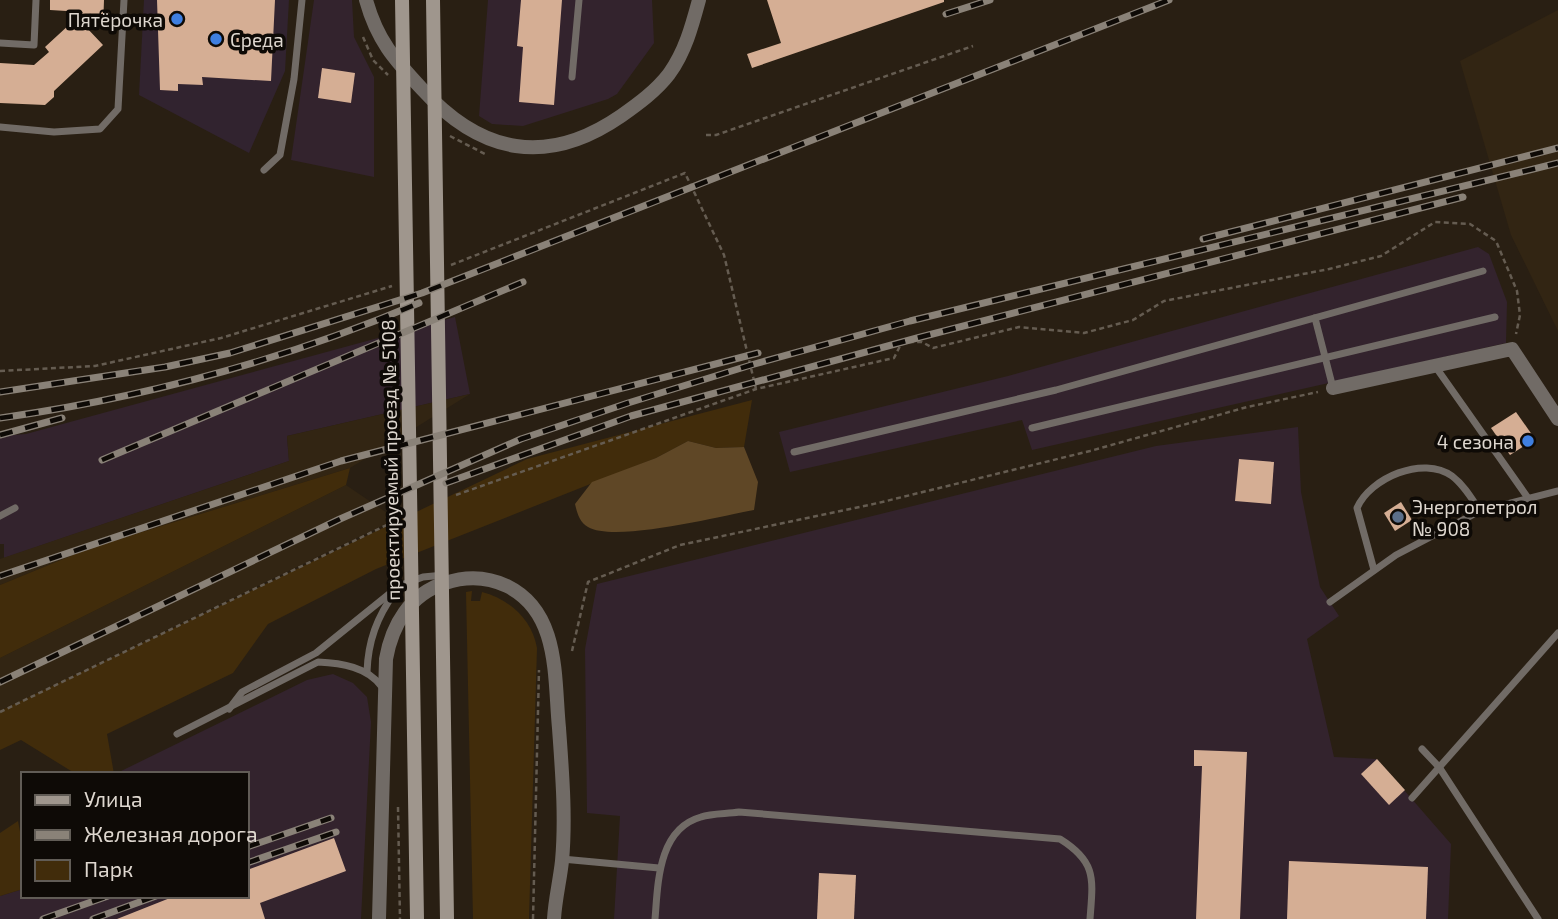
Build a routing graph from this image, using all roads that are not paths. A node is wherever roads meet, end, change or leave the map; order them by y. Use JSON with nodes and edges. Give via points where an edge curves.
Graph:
{"nodes":[{"id":1,"x":36,"y":0,"type":"edge"},
{"id":2,"x":124,"y":0,"type":"edge"},
{"id":3,"x":302,"y":0,"type":"edge"},
{"id":4,"x":366,"y":0,"type":"edge"},
{"id":5,"x":579,"y":0,"type":"edge"},
{"id":6,"x":699,"y":0,"type":"edge"},
{"id":7,"x":432,"y":4,"type":"edge"},
{"id":8,"x":402,"y":5,"type":"edge"},
{"id":9,"x":0,"y":43,"type":"edge"},
{"id":10,"x":572,"y":77,"type":"dead end"},
{"id":11,"x":0,"y":127,"type":"edge"},
{"id":12,"x":264,"y":170,"type":"dead end"},
{"id":13,"x":1483,"y":271,"type":"dead end"},
{"id":14,"x":1495,"y":317,"type":"dead end"},
{"id":15,"x":1315,"y":318,"type":"junction"},
{"id":16,"x":1325,"y":358,"type":"junction"},
{"id":17,"x":1434,"y":366,"type":"junction"},
{"id":18,"x":1333,"y":388,"type":"joint"},
{"id":19,"x":1558,"y":419,"type":"edge"},
{"id":20,"x":1032,"y":428,"type":"dead end"},
{"id":21,"x":794,"y":452,"type":"dead end"},
{"id":22,"x":1558,"y":491,"type":"edge"},
{"id":23,"x":1528,"y":498,"type":"junction"},
{"id":24,"x":15,"y":508,"type":"dead end"},
{"id":25,"x":1480,"y":511,"type":"junction"},
{"id":26,"x":0,"y":516,"type":"edge"},
{"id":27,"x":1374,"y":570,"type":"junction"},
{"id":28,"x":468,"y":578,"type":"junction"},
{"id":29,"x":397,"y":587,"type":"junction"},
{"id":30,"x":1330,"y":601,"type":"dead end"},
{"id":31,"x":1558,"y":633,"type":"edge"},
{"id":32,"x":366,"y":672,"type":"junction"},
{"id":33,"x":385,"y":691,"type":"junction"},
{"id":34,"x":229,"y":709,"type":"junction"},
{"id":35,"x":177,"y":734,"type":"dead end"},
{"id":36,"x":1422,"y":749,"type":"dead end"},
{"id":37,"x":1439,"y":767,"type":"junction"},
{"id":38,"x":1412,"y":799,"type":"dead end"},
{"id":39,"x":562,"y":859,"type":"junction"},
{"id":40,"x":659,"y":869,"type":"junction"},
{"id":41,"x":379,"y":919,"type":"edge"},
{"id":42,"x":417,"y":919,"type":"edge"},
{"id":43,"x":447,"y":919,"type":"edge"},
{"id":44,"x":554,"y":919,"type":"edge"},
{"id":45,"x":654,"y":919,"type":"edge"},
{"id":46,"x":1090,"y":919,"type":"edge"},
{"id":47,"x":1538,"y":919,"type":"edge"}],
"edges":[{"from":1,"to":9,"type":"lane","via":[[34,45]]},
{"from":2,"to":11,"type":"lane","via":[[118,109],[100,129],[54,132]]},
{"from":3,"to":12,"type":"lane","via":[[280,155]]},
{"from":4,"to":6,"type":"street","via":[[380,40],[444,114],[480,136],[531,148],[580,140],[650,94],[678,59]]},
{"from":5,"to":10,"type":"lane"},
{"from":7,"to":43,"type":"main road"},
{"from":8,"to":42,"type":"main road","name":"проектируемый проезд № 5108"},
{"from":13,"to":15,"type":"lane"},
{"from":14,"to":16,"type":"lane"},
{"from":15,"to":16,"type":"lane"},
{"from":15,"to":21,"type":"lane","via":[[1056,390]]},
{"from":16,"to":18,"type":"lane"},
{"from":16,"to":20,"type":"lane"},
{"from":17,"to":18,"type":"street"},
{"from":17,"to":19,"type":"street","via":[[1512,349]]},
{"from":17,"to":23,"type":"lane"},
{"from":22,"to":23,"type":"lane"},
{"from":23,"to":25,"type":"lane"},
{"from":24,"to":26,"type":"lane"},
{"from":25,"to":27,"type":"lane"},
{"from":25,"to":27,"type":"lane","via":[[1451,475],[1430,467],[1386,479],[1370,488],[1357,508]]},
{"from":27,"to":30,"type":"lane"},
{"from":28,"to":29,"type":"lane","via":[[435,575]]},
{"from":28,"to":33,"type":"street","via":[[429,590],[407,608],[389,643]]},
{"from":28,"to":39,"type":"street","via":[[499,582],[526,598],[548,634],[561,751]]},
{"from":29,"to":32,"type":"lane","via":[[379,614]]},
{"from":29,"to":34,"type":"lane","via":[[316,653],[242,692]]},
{"from":31,"to":37,"type":"lane"},
{"from":32,"to":33,"type":"lane"},
{"from":32,"to":34,"type":"lane","via":[[318,662]]},
{"from":33,"to":41,"type":"street"},
{"from":34,"to":35,"type":"lane"},
{"from":36,"to":37,"type":"lane"},
{"from":37,"to":38,"type":"lane"},
{"from":37,"to":47,"type":"lane"},
{"from":39,"to":40,"type":"lane"},
{"from":39,"to":44,"type":"street"},
{"from":40,"to":45,"type":"lane"},
{"from":40,"to":46,"type":"lane","via":[[677,830],[699,817],[739,812],[1060,839],[1081,851],[1093,876]]}]}
